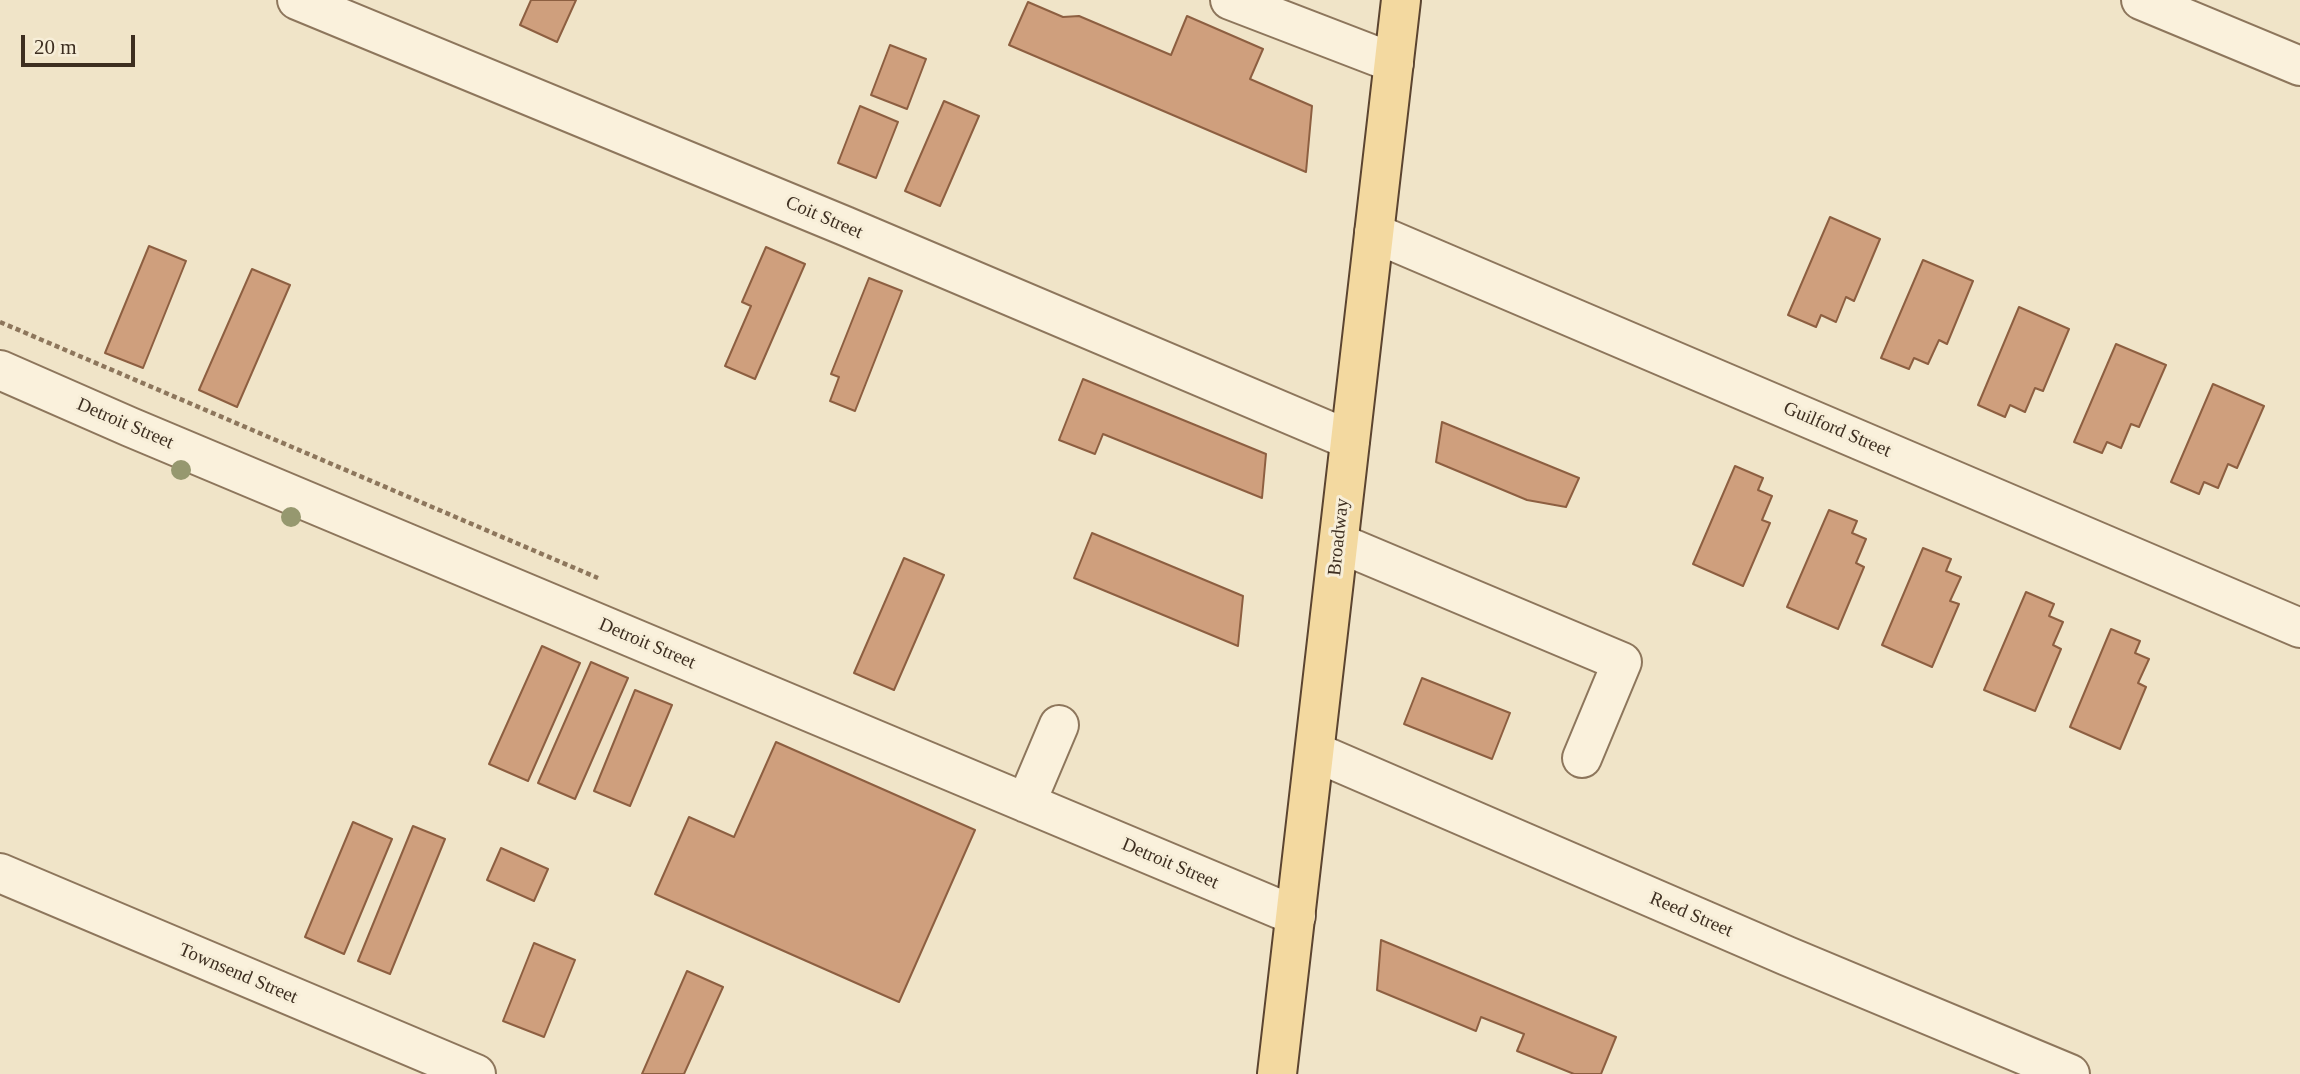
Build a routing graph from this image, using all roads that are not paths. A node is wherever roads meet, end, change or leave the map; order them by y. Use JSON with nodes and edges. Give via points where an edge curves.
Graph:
{"nodes":[{"id":1,"x":297,"y":0,"type":"edge"},
{"id":2,"x":1230,"y":0,"type":"edge"},
{"id":3,"x":1401,"y":0,"type":"edge"},
{"id":4,"x":2141,"y":0,"type":"edge"},
{"id":5,"x":1394,"y":63,"type":"junction"},
{"id":6,"x":2300,"y":66,"type":"edge"},
{"id":7,"x":1374,"y":233,"type":"junction"},
{"id":8,"x":0,"y":370,"type":"edge"},
{"id":9,"x":1350,"y":440,"type":"junction"},
{"id":10,"x":1339,"y":543,"type":"junction"},
{"id":11,"x":2300,"y":628,"type":"edge"},
{"id":12,"x":1059,"y":725,"type":"dead end"},
{"id":13,"x":1315,"y":752,"type":"junction"},
{"id":14,"x":1582,"y":758,"type":"dead end"},
{"id":15,"x":1026,"y":803,"type":"junction"},
{"id":16,"x":0,"y":873,"type":"edge"},
{"id":17,"x":1296,"y":916,"type":"junction"},
{"id":18,"x":476,"y":1074,"type":"edge"},
{"id":19,"x":1277,"y":1074,"type":"edge"},
{"id":20,"x":2070,"y":1074,"type":"edge"}],
"edges":[{"from":1,"to":9,"type":"street","name":"Coit Street"},
{"from":2,"to":5,"type":"street"},
{"from":3,"to":5,"type":"main road","name":"Broadway"},
{"from":4,"to":6,"type":"street"},
{"from":5,"to":7,"type":"main road","name":"Broadway"},
{"from":7,"to":9,"type":"main road","name":"Broadway"},
{"from":7,"to":11,"type":"street","name":"Guilford Street"},
{"from":8,"to":15,"type":"street","name":"Detroit Street"},
{"from":9,"to":10,"type":"main road","name":"Broadway"},
{"from":10,"to":13,"type":"main road","name":"Broadway"},
{"from":10,"to":14,"type":"street","via":[[1622,662]]},
{"from":12,"to":15,"type":"street"},
{"from":13,"to":17,"type":"main road","name":"Broadway"},
{"from":13,"to":20,"type":"street","name":"Reed Street"},
{"from":15,"to":17,"type":"street","name":"Detroit Street"},
{"from":16,"to":18,"type":"street","name":"Townsend Street"},
{"from":17,"to":19,"type":"main road","name":"Broadway"}]}
